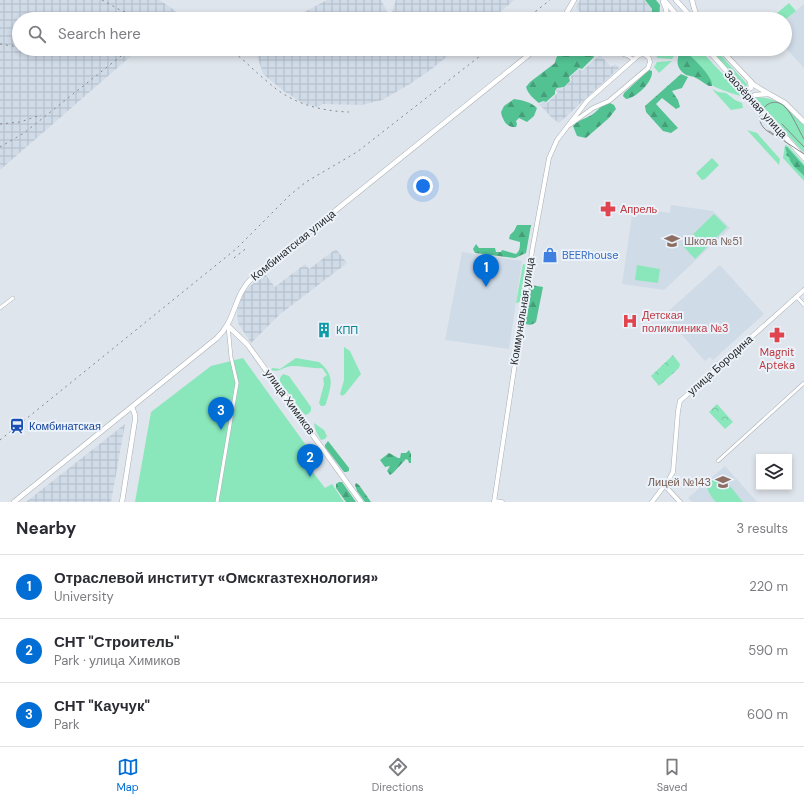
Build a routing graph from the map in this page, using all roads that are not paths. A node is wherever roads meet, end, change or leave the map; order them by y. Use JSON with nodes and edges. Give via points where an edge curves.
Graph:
{"nodes":[{"id":1,"x":574,"y":0,"type":"edge"},
{"id":2,"x":663,"y":0,"type":"edge"},
{"id":3,"x":676,"y":0,"type":"edge"},
{"id":4,"x":692,"y":0,"type":"edge"},
{"id":5,"x":568,"y":12,"type":"edge"},
{"id":6,"x":667,"y":12,"type":"edge"},
{"id":7,"x":674,"y":12,"type":"edge"},
{"id":8,"x":687,"y":12,"type":"edge"},
{"id":9,"x":695,"y":12,"type":"edge"},
{"id":10,"x":527,"y":56,"type":"edge"},
{"id":11,"x":628,"y":56,"type":"edge"},
{"id":12,"x":638,"y":56,"type":"edge"},
{"id":13,"x":646,"y":56,"type":"edge"},
{"id":14,"x":713,"y":56,"type":"edge"},
{"id":15,"x":727,"y":56,"type":"edge"},
{"id":16,"x":634,"y":60,"type":"junction"},
{"id":17,"x":750,"y":81,"type":"junction"},
{"id":18,"x":743,"y":89,"type":"junction"},
{"id":19,"x":769,"y":94,"type":"junction"},
{"id":20,"x":751,"y":98,"type":"junction"},
{"id":21,"x":804,"y":122,"type":"edge"},
{"id":22,"x":568,"y":126,"type":"junction"},
{"id":23,"x":804,"y":158,"type":"edge"},
{"id":24,"x":804,"y":290,"type":"edge"},
{"id":25,"x":797,"y":296,"type":"junction"},
{"id":26,"x":13,"y":298,"type":"dead end"},
{"id":27,"x":804,"y":305,"type":"edge"},
{"id":28,"x":0,"y":308,"type":"edge"},
{"id":29,"x":228,"y":326,"type":"junction"},
{"id":30,"x":804,"y":383,"type":"edge"},
{"id":31,"x":132,"y":407,"type":"junction"},
{"id":32,"x":718,"y":461,"type":"dead end"},
{"id":33,"x":665,"y":486,"type":"junction"},
{"id":34,"x":14,"y":502,"type":"edge"},
{"id":35,"x":122,"y":502,"type":"edge"},
{"id":36,"x":217,"y":502,"type":"edge"},
{"id":37,"x":361,"y":502,"type":"edge"},
{"id":38,"x":494,"y":502,"type":"edge"},
{"id":39,"x":502,"y":502,"type":"edge"},
{"id":40,"x":652,"y":502,"type":"edge"},
{"id":41,"x":680,"y":502,"type":"edge"}],
"edges":[{"from":1,"to":5,"type":"main road"},
{"from":2,"to":6,"type":"main road"},
{"from":2,"to":7,"type":"main road"},
{"from":3,"to":8,"type":"main road"},
{"from":4,"to":9,"type":"main road"},
{"from":10,"to":29,"type":"main road","name":"Комбинатская улица","via":[[248,282],[239,296]]},
{"from":11,"to":16,"type":"street"},
{"from":12,"to":16,"type":"street","name":"Коммунальная улица"},
{"from":13,"to":22,"type":"street","name":"Коммунальная улица","via":[[650,62],[648,68],[609,101],[600,104]]},
{"from":14,"to":18,"type":"main road","name":"Заозёрная улица"},
{"from":15,"to":17,"type":"main road","name":"Заозёрная улица"},
{"from":16,"to":22,"type":"street","name":"Коммунальная улица","via":[[587,101]]},
{"from":17,"to":18,"type":"main road","via":[[751,88]]},
{"from":17,"to":19,"type":"main road","name":"Заозёрная улица"},
{"from":18,"to":20,"type":"main road","name":"Заозёрная улица"},
{"from":19,"to":20,"type":"main road","via":[[755,95]]},
{"from":19,"to":21,"type":"main road","name":"Заозёрная улица","via":[[785,103]]},
{"from":20,"to":23,"type":"main road","name":"Заозёрная улица"},
{"from":22,"to":38,"type":"street","name":"Коммунальная улица","via":[[553,148],[545,175],[516,347]]},
{"from":24,"to":25,"type":"street","name":"улица Бородина"},
{"from":25,"to":27,"type":"street"},
{"from":25,"to":33,"type":"street","name":"улица Бородина","via":[[680,401],[673,472]]},
{"from":26,"to":28,"type":"street"},
{"from":29,"to":31,"type":"main road","name":"Комбинатская улица","via":[[217,338]]},
{"from":29,"to":36,"type":"street","via":[[237,383]]},
{"from":29,"to":37,"type":"main road","name":"улица Химиков","via":[[247,344]]},
{"from":30,"to":32,"type":"street"},
{"from":31,"to":34,"type":"main road","name":"Комбинатская улица"},
{"from":31,"to":35,"type":"main road","via":[[135,420]]},
{"from":33,"to":40,"type":"street","name":"улица Бородина"},
{"from":33,"to":41,"type":"street"},
{"from":38,"to":39,"type":"street"}]}
